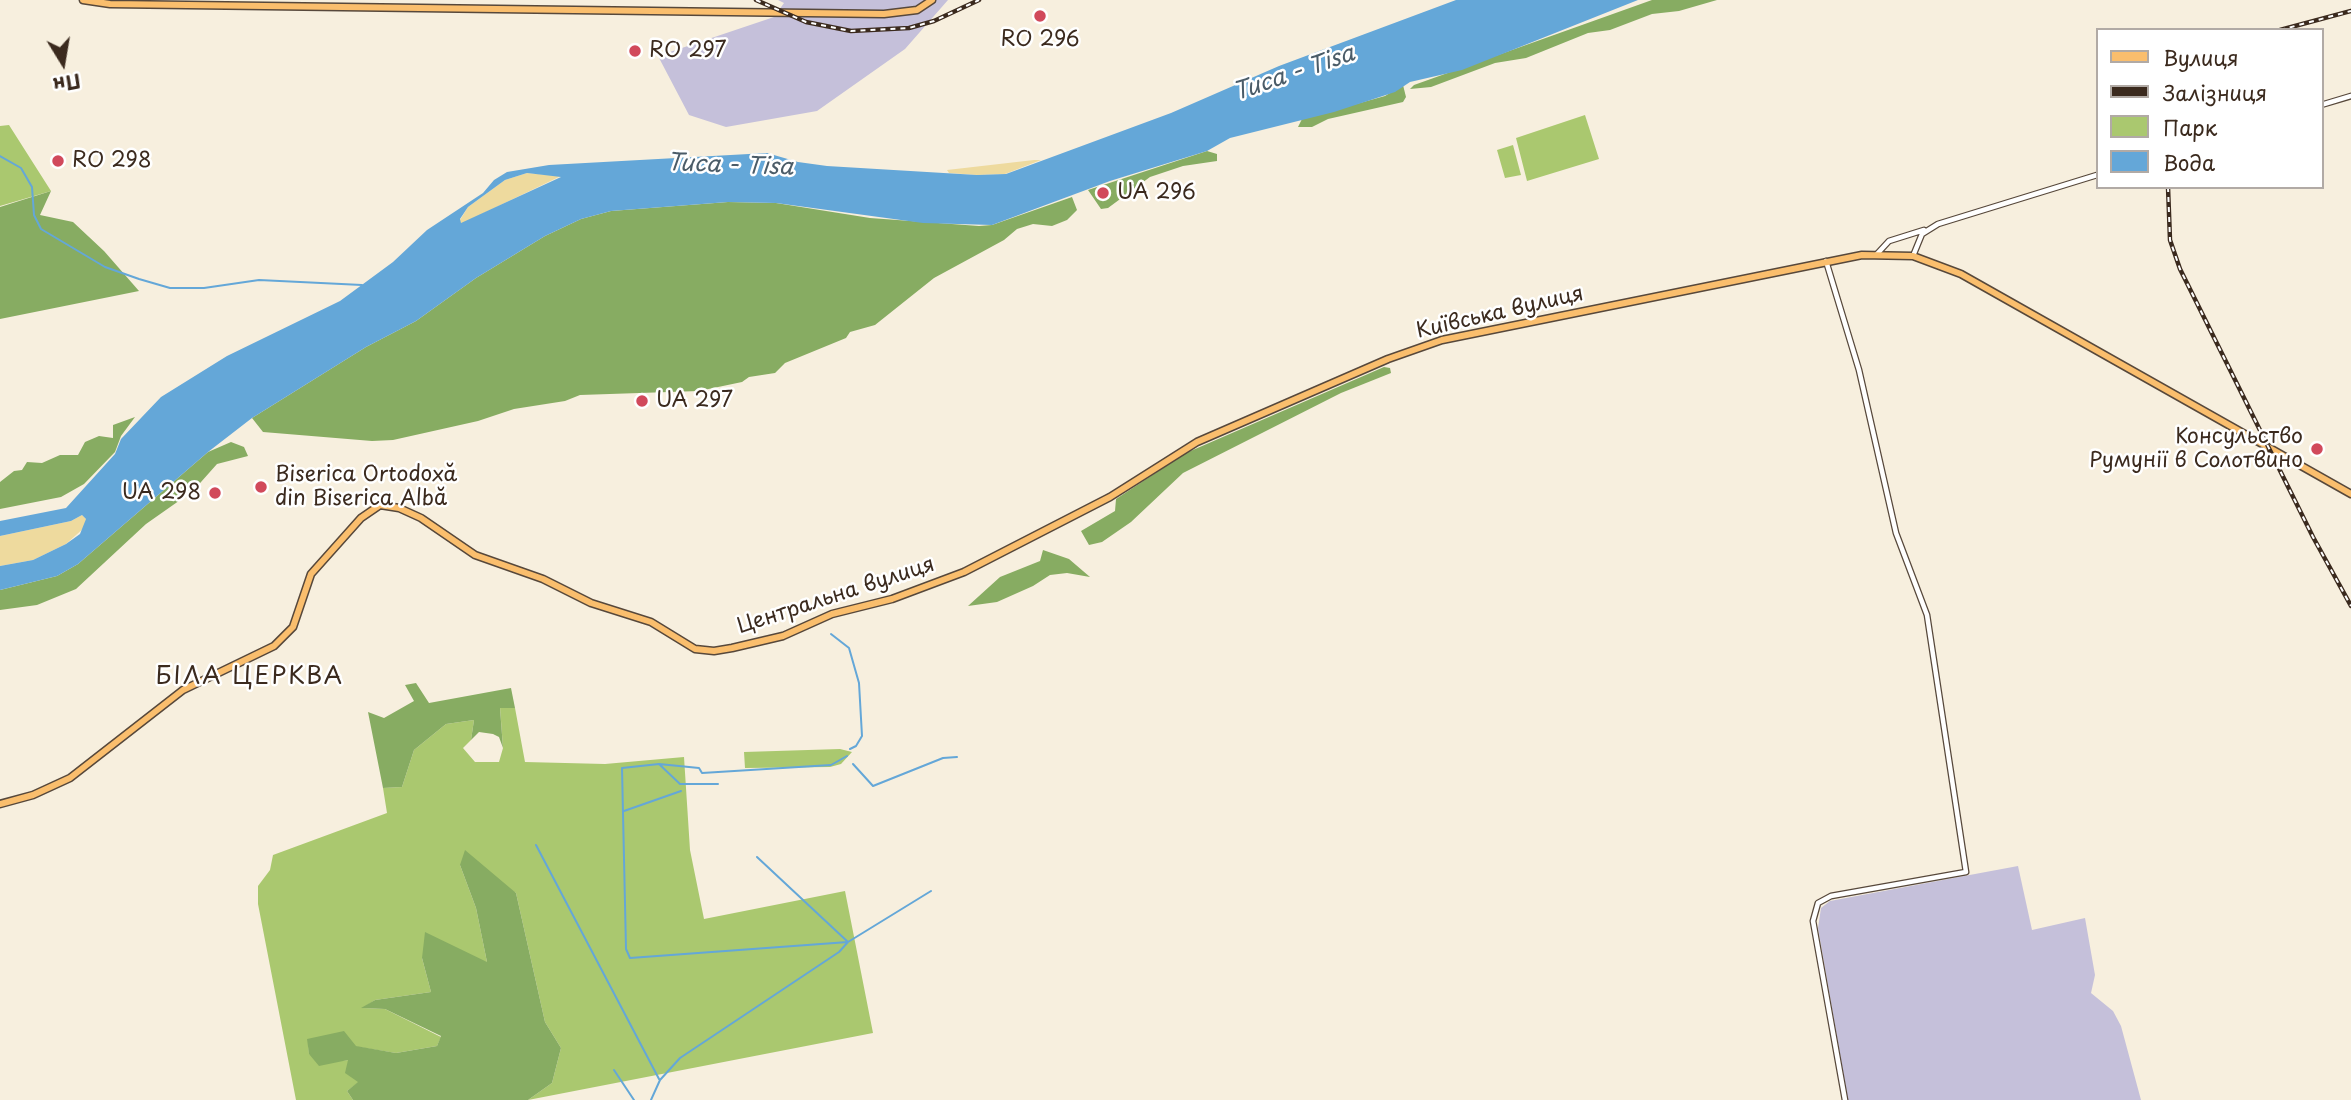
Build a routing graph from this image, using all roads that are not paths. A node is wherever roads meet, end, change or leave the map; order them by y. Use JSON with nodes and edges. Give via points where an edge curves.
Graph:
{"nodes":[{"id":1,"x":83,"y":0,"type":"edge"},
{"id":2,"x":932,"y":0,"type":"edge"},
{"id":3,"x":2351,"y":96,"type":"edge"},
{"id":4,"x":2323,"y":104,"type":"edge"},
{"id":5,"x":2096,"y":175,"type":"edge"},
{"id":6,"x":1928,"y":229,"type":"junction"},
{"id":7,"x":1877,"y":254,"type":"junction"},
{"id":8,"x":1913,"y":257,"type":"junction"},
{"id":9,"x":1825,"y":260,"type":"junction"},
{"id":10,"x":1121,"y":490,"type":"joint"},
{"id":11,"x":2351,"y":494,"type":"edge"},
{"id":12,"x":0,"y":804,"type":"edge"},
{"id":13,"x":1845,"y":1100,"type":"edge"}],
"edges":[{"from":1,"to":2,"type":"main road","via":[[110,4],[884,13],[917,10]]},
{"from":3,"to":4,"type":"street"},
{"from":5,"to":6,"type":"street"},
{"from":6,"to":7,"type":"street","via":[[1889,241]]},
{"from":6,"to":8,"type":"street"},
{"from":7,"to":8,"type":"main road","name":"Київська вулиця"},
{"from":7,"to":9,"type":"main road","name":"Київська вулиця"},
{"from":8,"to":11,"type":"main road","name":"Київська вулиця","via":[[1961,274],[2048,321]]},
{"from":9,"to":10,"type":"main road","name":"Київська вулиця","via":[[1442,340],[1197,442]]},
{"from":9,"to":13,"type":"street","via":[[1859,370],[1896,533],[1927,615],[1966,872],[1818,902],[1813,921]]},
{"from":10,"to":12,"type":"main road","name":"Центральна вулиця","via":[[954,576],[832,614],[783,636],[714,651],[695,649],[651,622],[591,603],[543,579],[475,555],[399,508],[380,505],[368,512],[312,574],[293,627],[274,646],[183,690],[70,778],[33,796]]}]}
